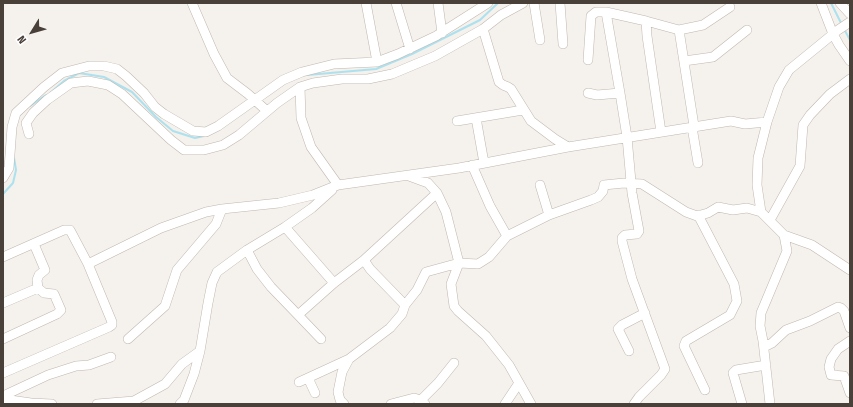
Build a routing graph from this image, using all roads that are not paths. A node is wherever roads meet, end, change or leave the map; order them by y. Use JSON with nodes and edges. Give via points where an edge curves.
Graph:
{"nodes":[{"id":1,"x":192,"y":3,"type":"edge"},
{"id":2,"x":366,"y":3,"type":"edge"},
{"id":3,"x":396,"y":3,"type":"edge"},
{"id":4,"x":438,"y":3,"type":"edge"},
{"id":5,"x":488,"y":3,"type":"edge"},
{"id":6,"x":523,"y":3,"type":"edge"},
{"id":7,"x":534,"y":3,"type":"edge"},
{"id":8,"x":560,"y":3,"type":"edge"},
{"id":9,"x":821,"y":3,"type":"edge"},
{"id":10,"x":840,"y":3,"type":"edge"},
{"id":11,"x":730,"y":7,"type":"dead end"},
{"id":12,"x":606,"y":12,"type":"junction"},
{"id":13,"x":850,"y":14,"type":"edge"},
{"id":14,"x":646,"y":21,"type":"junction"},
{"id":15,"x":850,"y":22,"type":"edge"},
{"id":16,"x":483,"y":28,"type":"junction"},
{"id":17,"x":678,"y":30,"type":"junction"},
{"id":18,"x":747,"y":30,"type":"dead end"},
{"id":19,"x":835,"y":32,"type":"junction"},
{"id":20,"x":442,"y":33,"type":"junction"},
{"id":21,"x":540,"y":40,"type":"dead end"},
{"id":22,"x":563,"y":44,"type":"dead end"},
{"id":23,"x":410,"y":49,"type":"junction"},
{"id":24,"x":588,"y":60,"type":"dead end"},
{"id":25,"x":684,"y":61,"type":"junction"},
{"id":26,"x":850,"y":61,"type":"edge"},
{"id":27,"x":376,"y":62,"type":"junction"},
{"id":28,"x":850,"y":78,"type":"edge"},
{"id":29,"x":300,"y":87,"type":"junction"},
{"id":30,"x":588,"y":93,"type":"dead end"},
{"id":31,"x":620,"y":93,"type":"junction"},
{"id":32,"x":256,"y":100,"type":"junction"},
{"id":33,"x":266,"y":109,"type":"junction"},
{"id":34,"x":524,"y":110,"type":"junction"},
{"id":35,"x":476,"y":118,"type":"junction"},
{"id":36,"x":457,"y":121,"type":"dead end"},
{"id":37,"x":767,"y":122,"type":"junction"},
{"id":38,"x":693,"y":127,"type":"junction"},
{"id":39,"x":660,"y":132,"type":"junction"},
{"id":40,"x":29,"y":134,"type":"dead end"},
{"id":41,"x":627,"y":138,"type":"junction"},
{"id":42,"x":568,"y":147,"type":"junction"},
{"id":43,"x":484,"y":163,"type":"junction"},
{"id":44,"x":698,"y":163,"type":"dead end"},
{"id":45,"x":472,"y":166,"type":"junction"},
{"id":46,"x":409,"y":176,"type":"junction"},
{"id":47,"x":3,"y":178,"type":"edge"},
{"id":48,"x":631,"y":184,"type":"junction"},
{"id":49,"x":338,"y":185,"type":"junction"},
{"id":50,"x":540,"y":185,"type":"dead end"},
{"id":51,"x":437,"y":193,"type":"junction"},
{"id":52,"x":222,"y":209,"type":"junction"},
{"id":53,"x":761,"y":212,"type":"junction"},
{"id":54,"x":549,"y":214,"type":"junction"},
{"id":55,"x":698,"y":215,"type":"junction"},
{"id":56,"x":770,"y":220,"type":"junction"},
{"id":57,"x":285,"y":227,"type":"junction"},
{"id":58,"x":507,"y":236,"type":"junction"},
{"id":59,"x":784,"y":236,"type":"junction"},
{"id":60,"x":34,"y":244,"type":"junction"},
{"id":61,"x":247,"y":250,"type":"junction"},
{"id":62,"x":3,"y":257,"type":"edge"},
{"id":63,"x":364,"y":260,"type":"junction"},
{"id":64,"x":459,"y":263,"type":"junction"},
{"id":65,"x":88,"y":264,"type":"junction"},
{"id":66,"x":850,"y":270,"type":"edge"},
{"id":67,"x":334,"y":283,"type":"junction"},
{"id":68,"x":38,"y":288,"type":"junction"},
{"id":69,"x":3,"y":303,"type":"edge"},
{"id":70,"x":405,"y":305,"type":"junction"},
{"id":71,"x":645,"y":313,"type":"junction"},
{"id":72,"x":298,"y":316,"type":"junction"},
{"id":73,"x":850,"y":328,"type":"edge"},
{"id":74,"x":321,"y":338,"type":"dead end"},
{"id":75,"x":3,"y":339,"type":"edge"},
{"id":76,"x":128,"y":339,"type":"dead end"},
{"id":77,"x":850,"y":341,"type":"edge"},
{"id":78,"x":764,"y":347,"type":"junction"},
{"id":79,"x":200,"y":351,"type":"junction"},
{"id":80,"x":629,"y":351,"type":"dead end"},
{"id":81,"x":111,"y":357,"type":"dead end"},
{"id":82,"x":349,"y":359,"type":"junction"},
{"id":83,"x":454,"y":363,"type":"dead end"},
{"id":84,"x":766,"y":364,"type":"junction"},
{"id":85,"x":3,"y":373,"type":"edge"},
{"id":86,"x":520,"y":383,"type":"junction"},
{"id":87,"x":705,"y":390,"type":"dead end"},
{"id":88,"x":315,"y":392,"type":"dead end"},
{"id":89,"x":850,"y":393,"type":"edge"},
{"id":90,"x":3,"y":398,"type":"edge"},
{"id":91,"x":132,"y":402,"type":"edge"},
{"id":92,"x":423,"y":402,"type":"edge"},
{"id":93,"x":52,"y":404,"type":"edge"},
{"id":94,"x":97,"y":404,"type":"edge"},
{"id":95,"x":180,"y":404,"type":"edge"},
{"id":96,"x":344,"y":404,"type":"edge"},
{"id":97,"x":391,"y":404,"type":"edge"},
{"id":98,"x":505,"y":404,"type":"edge"},
{"id":99,"x":531,"y":404,"type":"edge"},
{"id":100,"x":634,"y":404,"type":"edge"},
{"id":101,"x":742,"y":404,"type":"edge"},
{"id":102,"x":770,"y":404,"type":"edge"}],
"edges":[{"from":1,"to":32,"type":"street","via":[[227,78]]},
{"from":2,"to":27,"type":"street"},
{"from":3,"to":23,"type":"street"},
{"from":4,"to":20,"type":"street"},
{"from":5,"to":20,"type":"street"},
{"from":6,"to":16,"type":"street"},
{"from":7,"to":21,"type":"street"},
{"from":8,"to":22,"type":"street"},
{"from":9,"to":19,"type":"street"},
{"from":10,"to":13,"type":"street"},
{"from":11,"to":17,"type":"street","via":[[703,25]]},
{"from":12,"to":14,"type":"street"},
{"from":12,"to":24,"type":"street","via":[[596,12],[592,16]]},
{"from":12,"to":31,"type":"street"},
{"from":14,"to":17,"type":"street"},
{"from":14,"to":39,"type":"street"},
{"from":15,"to":19,"type":"street"},
{"from":16,"to":29,"type":"street","via":[[435,56],[392,74],[368,79],[320,82]]},
{"from":16,"to":34,"type":"street","via":[[499,82],[511,89]]},
{"from":17,"to":25,"type":"street"},
{"from":18,"to":25,"type":"street","via":[[713,56]]},
{"from":19,"to":26,"type":"street","via":[[839,46]]},
{"from":19,"to":37,"type":"street","via":[[789,70],[779,87]]},
{"from":20,"to":23,"type":"street"},
{"from":23,"to":27,"type":"street"},
{"from":25,"to":38,"type":"street"},
{"from":27,"to":32,"type":"street","via":[[334,64],[302,72],[283,80]]},
{"from":28,"to":56,"type":"street","via":[[830,94],[803,125],[800,166]]},
{"from":29,"to":33,"type":"street"},
{"from":29,"to":49,"type":"street","via":[[301,118],[311,147]]},
{"from":30,"to":31,"type":"street"},
{"from":31,"to":41,"type":"street"},
{"from":32,"to":33,"type":"street"},
{"from":32,"to":47,"type":"street","via":[[206,132],[193,131],[155,108],[144,93],[117,69],[88,66],[62,73],[16,113],[12,127],[9,168]]},
{"from":33,"to":40,"type":"street","via":[[239,135],[223,145],[204,150],[184,150],[122,94],[108,85],[88,81],[71,83],[47,100],[26,123]]},
{"from":34,"to":35,"type":"street"},
{"from":34,"to":42,"type":"street","via":[[531,121]]},
{"from":35,"to":36,"type":"street"},
{"from":35,"to":43,"type":"street"},
{"from":37,"to":38,"type":"street","via":[[745,124],[731,121]]},
{"from":37,"to":53,"type":"street","via":[[758,158],[757,185]]},
{"from":38,"to":39,"type":"street"},
{"from":38,"to":44,"type":"street"},
{"from":39,"to":41,"type":"street"},
{"from":41,"to":42,"type":"street"},
{"from":41,"to":48,"type":"street"},
{"from":42,"to":43,"type":"street"},
{"from":43,"to":45,"type":"street"},
{"from":45,"to":46,"type":"street"},
{"from":45,"to":58,"type":"street"},
{"from":46,"to":49,"type":"street"},
{"from":46,"to":51,"type":"street","via":[[428,184]]},
{"from":48,"to":54,"type":"street","via":[[604,185],[598,197]]},
{"from":48,"to":55,"type":"street","via":[[642,184],[686,212]]},
{"from":48,"to":71,"type":"street","via":[[639,231],[637,234],[625,236],[622,241],[632,279]]},
{"from":49,"to":52,"type":"street","via":[[313,195],[279,203]]},
{"from":49,"to":57,"type":"street"},
{"from":50,"to":54,"type":"street"},
{"from":51,"to":63,"type":"street"},
{"from":51,"to":64,"type":"street","via":[[446,212]]},
{"from":52,"to":65,"type":"street","via":[[161,228]]},
{"from":52,"to":76,"type":"street","via":[[216,224],[177,270],[165,306]]},
{"from":53,"to":55,"type":"street","via":[[746,208],[733,210],[718,207]]},
{"from":53,"to":56,"type":"street"},
{"from":54,"to":58,"type":"street"},
{"from":55,"to":87,"type":"street","via":[[734,284],[737,301],[730,315],[686,341],[684,346]]},
{"from":56,"to":59,"type":"street"},
{"from":57,"to":61,"type":"street"},
{"from":57,"to":67,"type":"street"},
{"from":58,"to":64,"type":"street","via":[[489,257],[478,264]]},
{"from":59,"to":66,"type":"street","via":[[812,246]]},
{"from":59,"to":78,"type":"street","via":[[787,251],[761,313],[760,326]]},
{"from":60,"to":62,"type":"street"},
{"from":60,"to":65,"type":"street","via":[[64,230],[70,230]]},
{"from":60,"to":68,"type":"street","via":[[45,270],[37,280]]},
{"from":61,"to":72,"type":"street","via":[[257,269]]},
{"from":61,"to":79,"type":"street","via":[[217,272],[212,283]]},
{"from":63,"to":67,"type":"street"},
{"from":63,"to":70,"type":"street"},
{"from":64,"to":70,"type":"street","via":[[426,272],[417,290]]},
{"from":64,"to":86,"type":"street","via":[[451,284],[454,306],[486,336]]},
{"from":65,"to":85,"type":"street","via":[[112,325]]},
{"from":67,"to":72,"type":"street"},
{"from":68,"to":69,"type":"street"},
{"from":68,"to":75,"type":"street","via":[[44,293],[54,294],[60,313]]},
{"from":70,"to":82,"type":"street","via":[[402,314],[390,328]]},
{"from":71,"to":80,"type":"street","via":[[622,325],[618,330]]},
{"from":71,"to":100,"type":"street","via":[[665,368]]},
{"from":72,"to":74,"type":"street"},
{"from":73,"to":78,"type":"street","via":[[844,311],[838,308],[786,330]]},
{"from":77,"to":89,"type":"street","via":[[838,349],[829,367],[831,375],[844,376]]},
{"from":78,"to":84,"type":"street"},
{"from":79,"to":91,"type":"street","via":[[182,364],[165,384]]},
{"from":79,"to":95,"type":"street","via":[[194,374]]},
{"from":81,"to":90,"type":"street","via":[[89,366],[76,366],[48,376]]},
{"from":82,"to":88,"type":"street","via":[[304,380]]},
{"from":82,"to":96,"type":"street","via":[[342,372],[338,392]]},
{"from":83,"to":92,"type":"street"},
{"from":84,"to":101,"type":"street","via":[[736,370],[733,373]]},
{"from":84,"to":102,"type":"street"},
{"from":86,"to":98,"type":"street"},
{"from":86,"to":99,"type":"street"},
{"from":90,"to":93,"type":"street"},
{"from":91,"to":94,"type":"street"},
{"from":92,"to":97,"type":"street","via":[[414,398]]}]}
